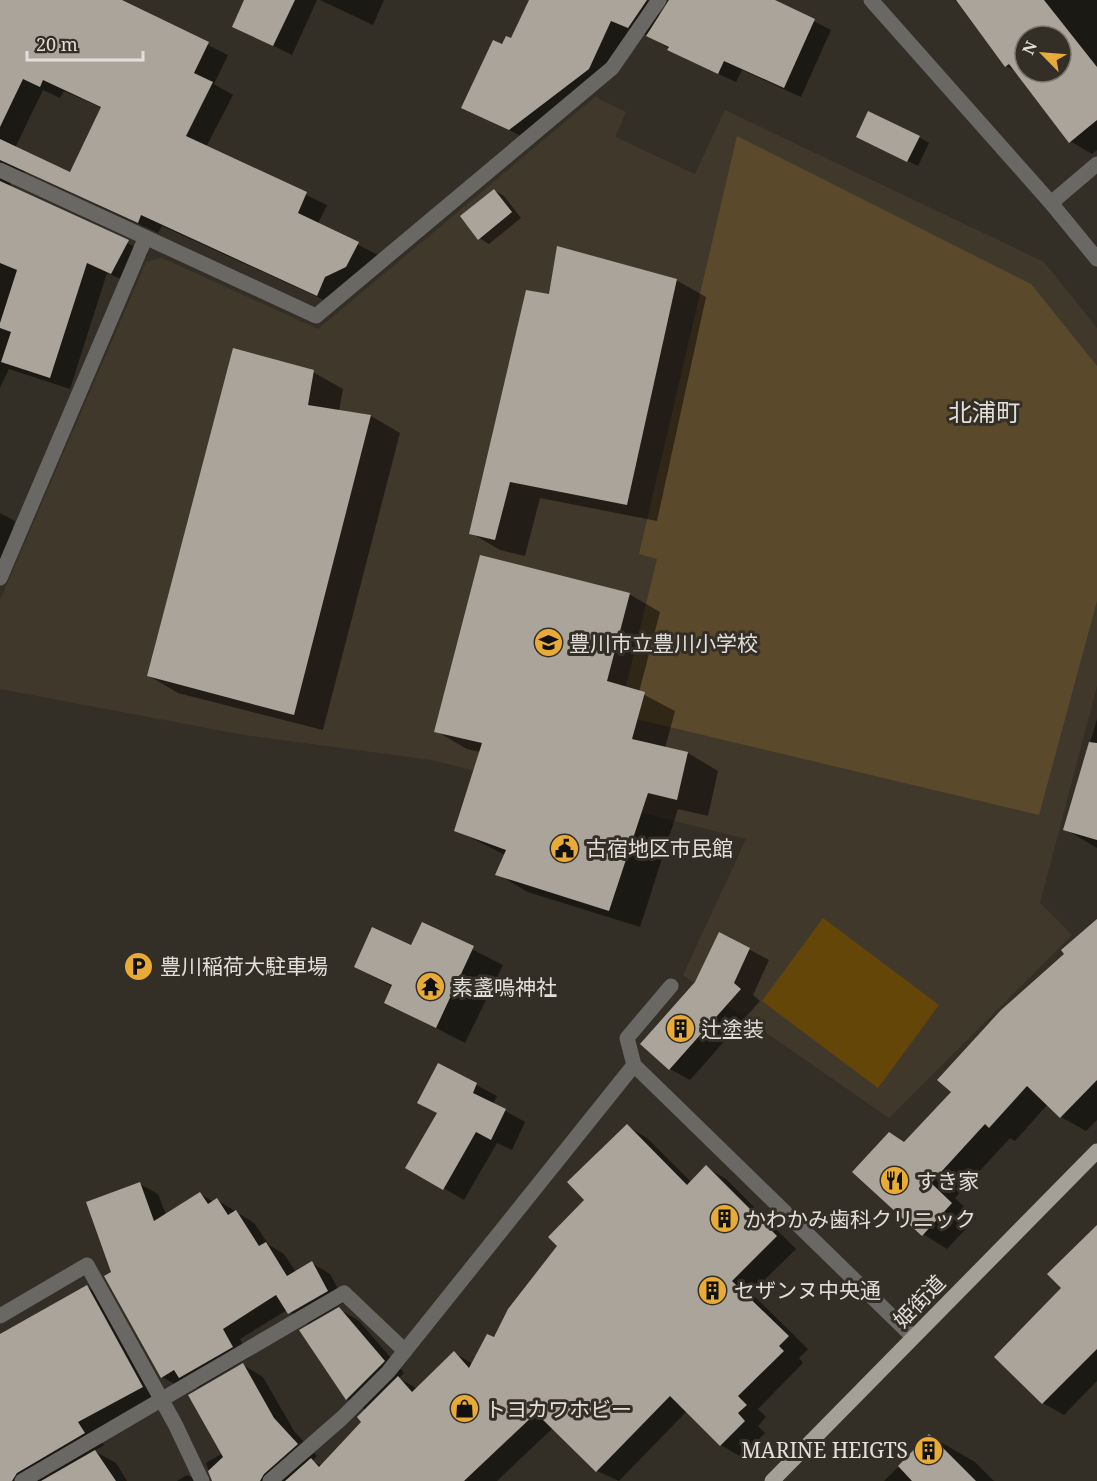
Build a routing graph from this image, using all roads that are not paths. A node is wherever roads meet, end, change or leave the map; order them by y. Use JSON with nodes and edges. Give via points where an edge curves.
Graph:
{"nodes":[{"id":1,"x":659,"y":0,"type":"edge"},
{"id":2,"x":871,"y":0,"type":"edge"},
{"id":3,"x":1097,"y":164,"type":"edge"},
{"id":4,"x":0,"y":170,"type":"edge"},
{"id":5,"x":1051,"y":203,"type":"junction"},
{"id":6,"x":145,"y":239,"type":"junction"},
{"id":7,"x":1097,"y":259,"type":"edge"},
{"id":8,"x":0,"y":578,"type":"edge"},
{"id":9,"x":671,"y":986,"type":"dead end"},
{"id":10,"x":634,"y":1065,"type":"junction"},
{"id":11,"x":1097,"y":1151,"type":"edge"},
{"id":12,"x":0,"y":1316,"type":"edge"},
{"id":13,"x":913,"y":1337,"type":"junction"},
{"id":14,"x":405,"y":1351,"type":"junction"},
{"id":15,"x":160,"y":1400,"type":"junction"},
{"id":16,"x":22,"y":1481,"type":"edge"},
{"id":17,"x":202,"y":1481,"type":"edge"},
{"id":18,"x":270,"y":1481,"type":"edge"},
{"id":19,"x":772,"y":1481,"type":"edge"}],
"edges":[{"from":1,"to":6,"type":"street","via":[[612,68],[316,316]]},
{"from":2,"to":5,"type":"street"},
{"from":3,"to":5,"type":"street"},
{"from":4,"to":6,"type":"street"},
{"from":5,"to":7,"type":"street"},
{"from":6,"to":8,"type":"street"},
{"from":9,"to":10,"type":"street","via":[[627,1038]]},
{"from":10,"to":13,"type":"street"},
{"from":10,"to":14,"type":"street"},
{"from":11,"to":13,"type":"main road","name":"姫街道"},
{"from":12,"to":15,"type":"street","via":[[87,1265]]},
{"from":13,"to":19,"type":"main road","name":"姫街道"},
{"from":14,"to":15,"type":"street","via":[[344,1293]]},
{"from":14,"to":18,"type":"street","via":[[342,1418]]},
{"from":15,"to":16,"type":"street"},
{"from":15,"to":17,"type":"street"}]}
